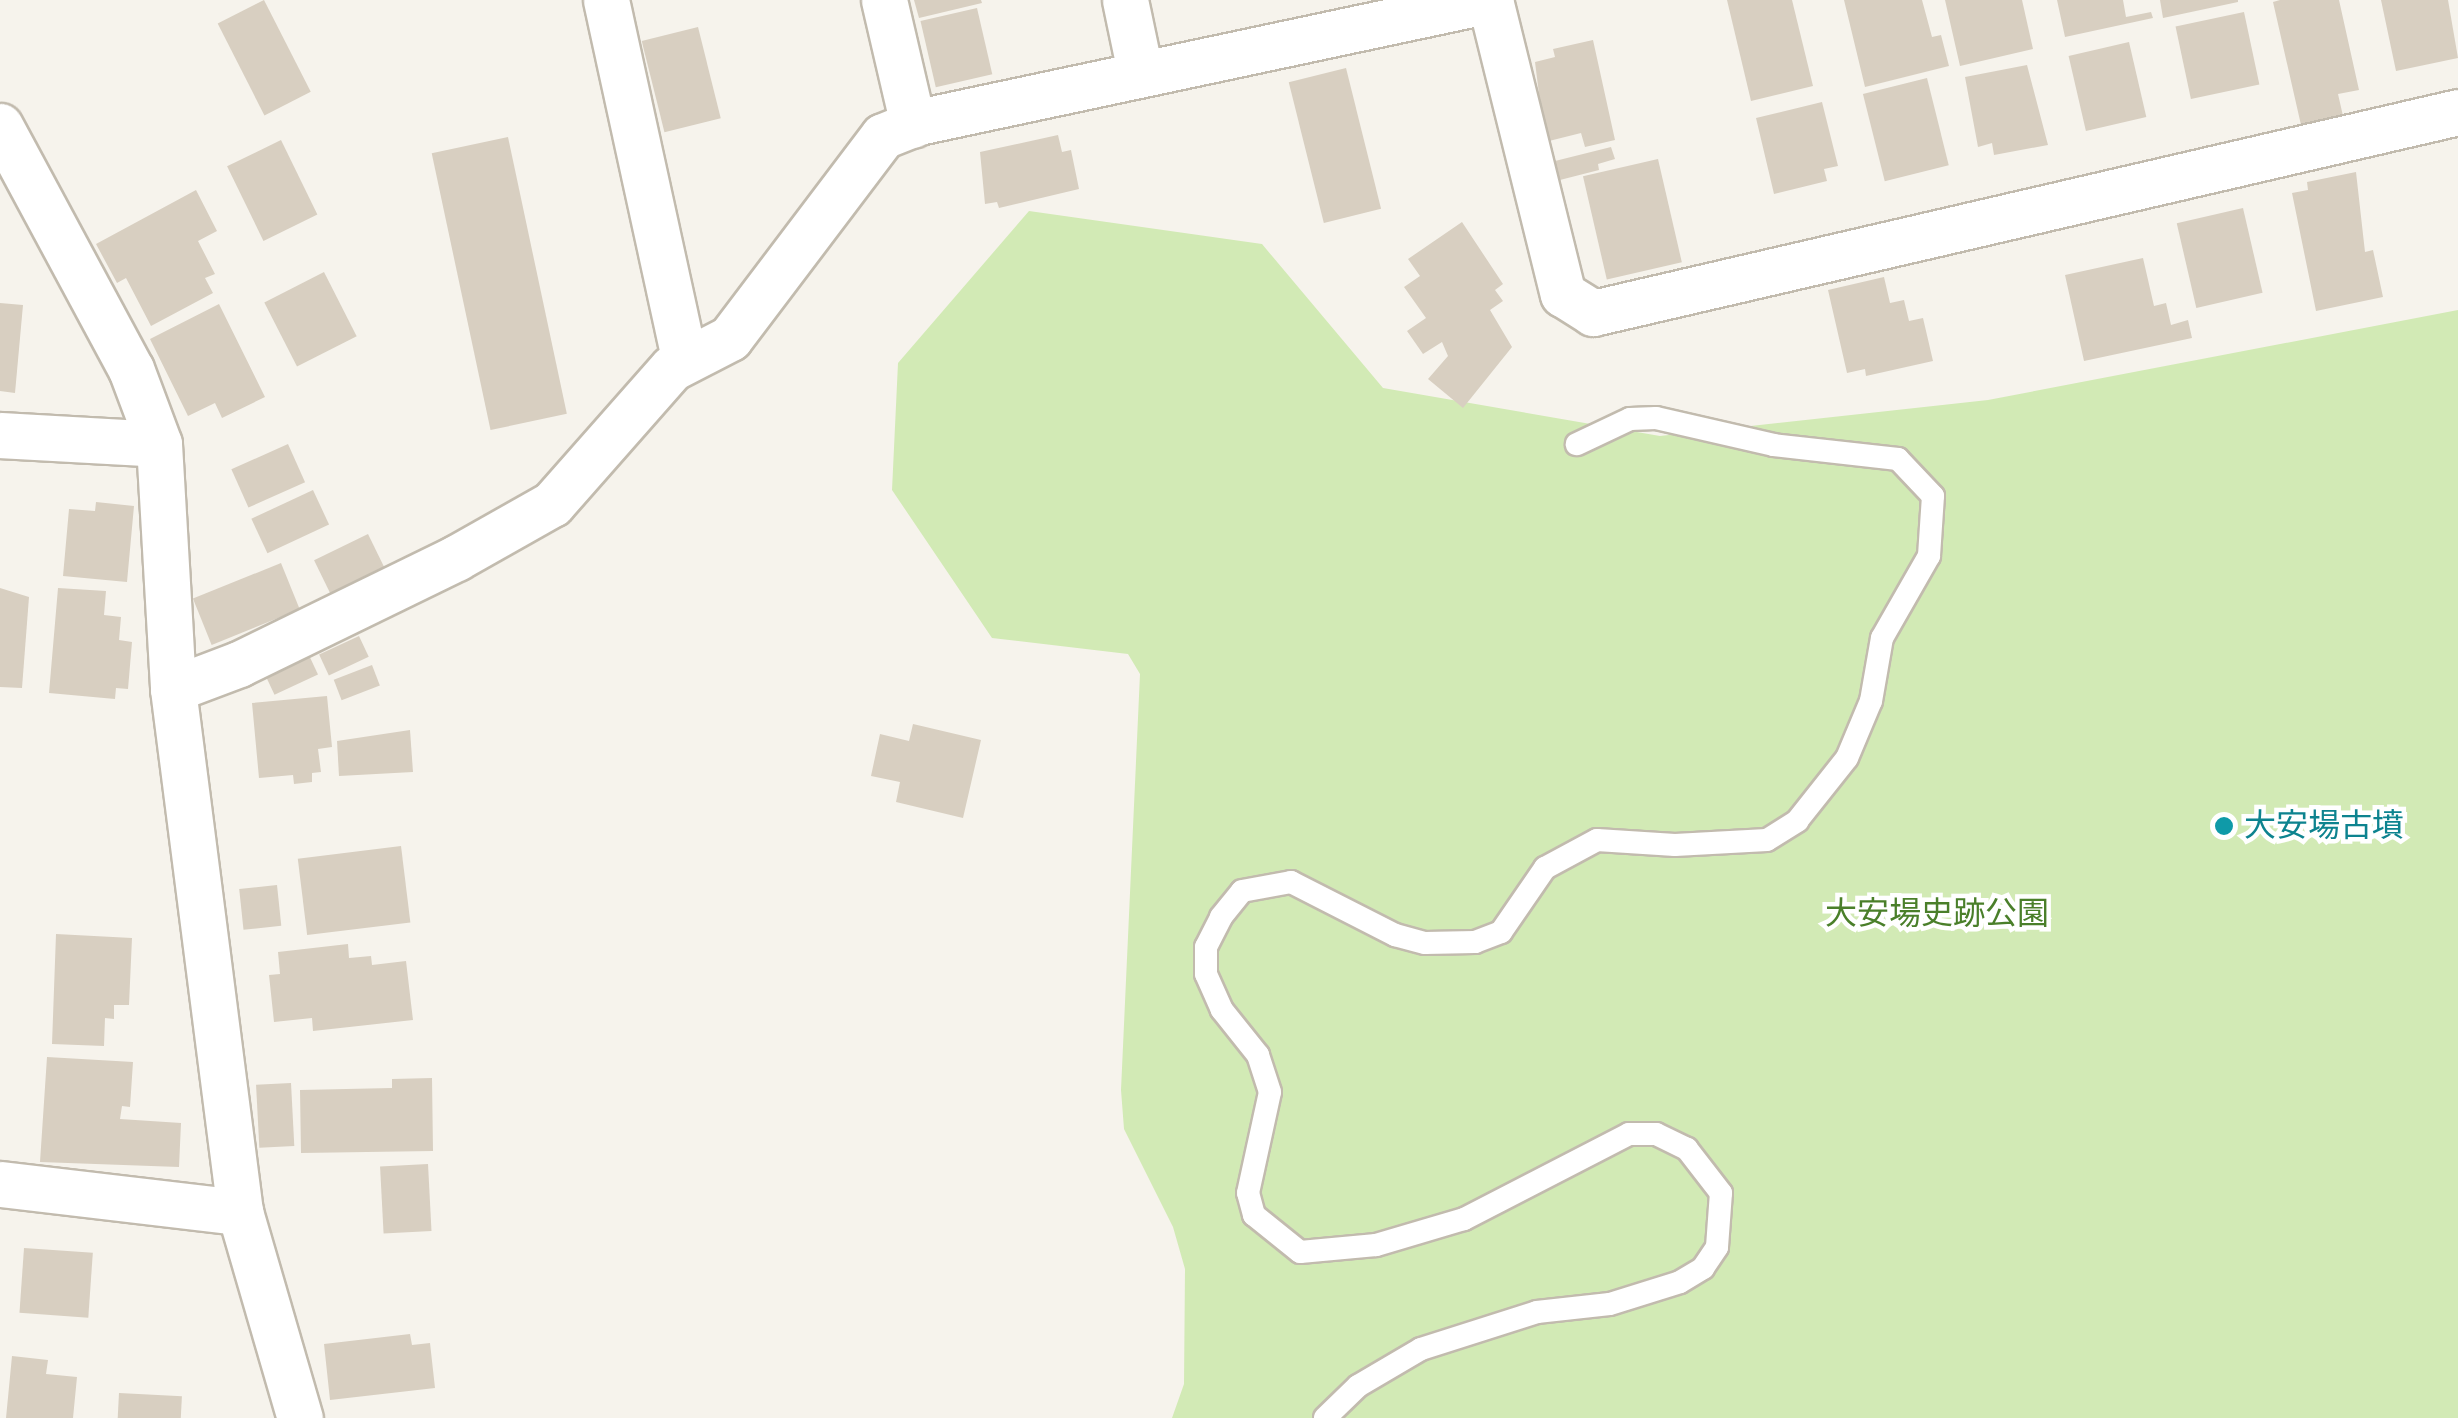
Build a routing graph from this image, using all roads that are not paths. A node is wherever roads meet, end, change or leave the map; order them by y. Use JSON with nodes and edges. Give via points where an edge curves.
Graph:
{"nodes":[{"id":1,"x":606,"y":0,"type":"edge"},
{"id":2,"x":884,"y":0,"type":"edge"},
{"id":3,"x":1125,"y":0,"type":"edge"},
{"id":4,"x":1490,"y":0,"type":"edge"},
{"id":5,"x":1140,"y":72,"type":"junction"},
{"id":6,"x":2458,"y":112,"type":"edge"},
{"id":7,"x":913,"y":124,"type":"junction"},
{"id":8,"x":0,"y":126,"type":"edge"},
{"id":9,"x":684,"y":358,"type":"junction"},
{"id":10,"x":0,"y":435,"type":"edge"},
{"id":11,"x":159,"y":444,"type":"junction"},
{"id":12,"x":1577,"y":444,"type":"dead end"},
{"id":13,"x":173,"y":689,"type":"junction"},
{"id":14,"x":0,"y":1184,"type":"edge"},
{"id":15,"x":240,"y":1212,"type":"junction"},
{"id":16,"x":300,"y":1418,"type":"edge"},
{"id":17,"x":1324,"y":1418,"type":"edge"}],
"edges":[{"from":1,"to":9,"type":"street"},
{"from":2,"to":7,"type":"street"},
{"from":3,"to":5,"type":"street"},
{"from":4,"to":5,"type":"street"},
{"from":4,"to":6,"type":"street","via":[[1563,294],[1593,313]]},
{"from":5,"to":7,"type":"street"},
{"from":7,"to":9,"type":"street","via":[[870,149],[730,338]]},
{"from":8,"to":11,"type":"street","via":[[130,369]]},
{"from":9,"to":13,"type":"street","via":[[552,504],[440,566]]},
{"from":10,"to":11,"type":"street"},
{"from":11,"to":13,"type":"street"},
{"from":12,"to":17,"type":"lane","via":[[1630,419],[1656,418],[1774,445],[1898,459],[1933,496],[1929,556],[1882,638],[1870,702],[1847,758],[1797,821],[1767,840],[1597,840],[1545,868],[1500,932],[1475,942],[1424,944],[1395,935],[1291,882],[1242,891],[1221,917],[1206,947],[1206,974],[1222,1010],[1258,1056],[1270,1092],[1248,1192],[1254,1215],[1300,1252],[1376,1245],[1464,1219],[1629,1134],[1656,1134],[1686,1148],[1720,1193],[1717,1247],[1704,1268],[1680,1282],[1610,1304],[1537,1312],[1421,1349],[1358,1386]]},
{"from":13,"to":15,"type":"street"},
{"from":14,"to":15,"type":"street"},
{"from":15,"to":16,"type":"street"}]}
